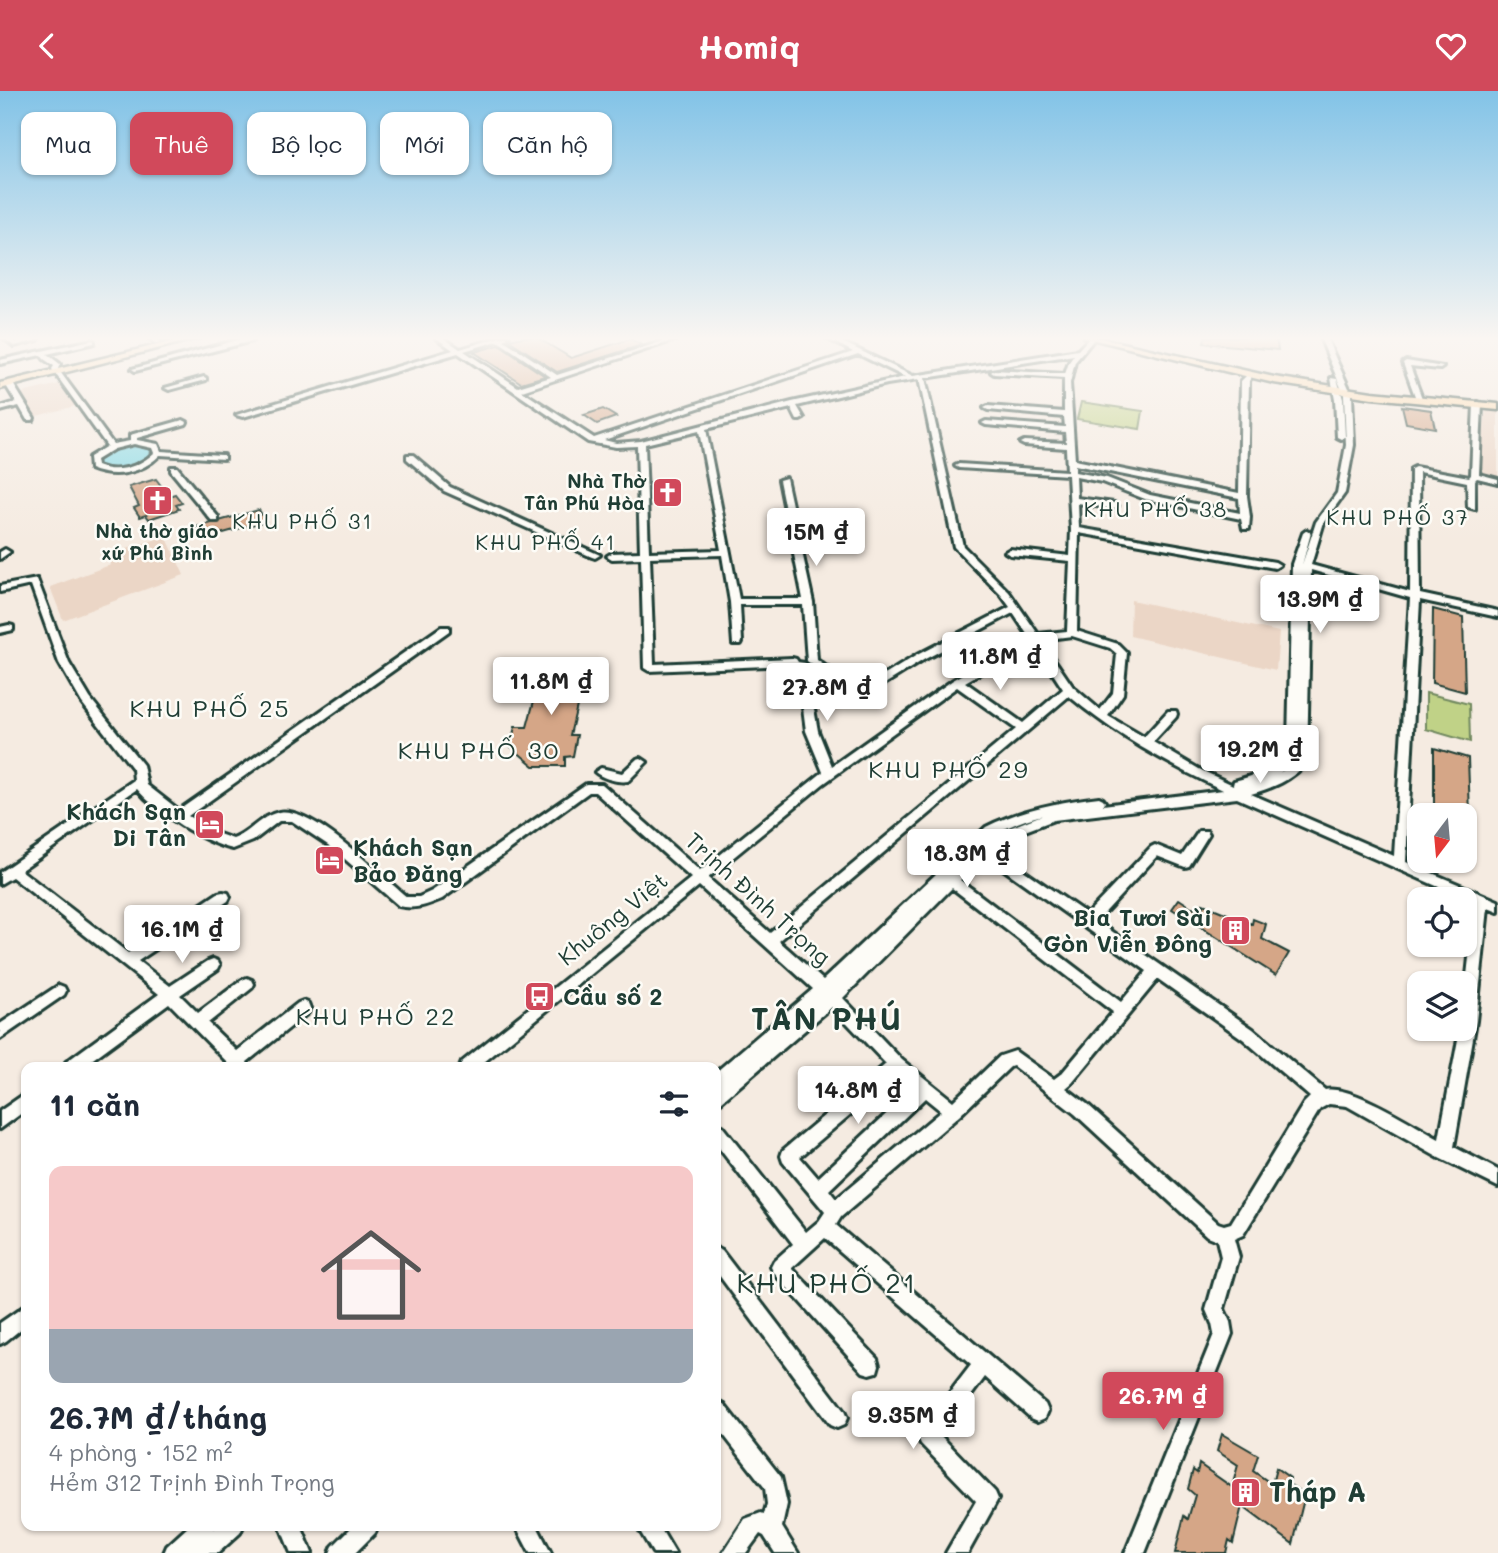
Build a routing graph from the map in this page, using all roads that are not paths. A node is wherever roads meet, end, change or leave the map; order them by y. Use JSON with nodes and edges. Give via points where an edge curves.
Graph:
{"nodes":[{"id":1,"x":22,"y":405,"type":"edge"},
{"id":2,"x":81,"y":405,"type":"edge"},
{"id":3,"x":273,"y":405,"type":"edge"},
{"id":4,"x":540,"y":405,"type":"edge"},
{"id":5,"x":701,"y":405,"type":"edge"},
{"id":6,"x":787,"y":405,"type":"edge"},
{"id":7,"x":793,"y":405,"type":"edge"},
{"id":8,"x":924,"y":405,"type":"edge"},
{"id":9,"x":1068,"y":405,"type":"edge"},
{"id":10,"x":1245,"y":405,"type":"edge"},
{"id":11,"x":1341,"y":405,"type":"edge"},
{"id":12,"x":1478,"y":405,"type":"edge"},
{"id":13,"x":988,"y":408,"type":"dead end"},
{"id":14,"x":240,"y":415,"type":"dead end"},
{"id":15,"x":1069,"y":415,"type":"junction"},
{"id":16,"x":30,"y":418,"type":"dead end"},
{"id":17,"x":800,"y":418,"type":"dead end"},
{"id":18,"x":183,"y":422,"type":"dead end"},
{"id":19,"x":986,"y":423,"type":"dead end"},
{"id":20,"x":702,"y":428,"type":"junction"},
{"id":21,"x":1070,"y":430,"type":"junction"},
{"id":22,"x":669,"y":436,"type":"junction"},
{"id":23,"x":594,"y":441,"type":"junction"},
{"id":24,"x":134,"y":442,"type":"junction"},
{"id":25,"x":641,"y":443,"type":"junction"},
{"id":26,"x":1024,"y":443,"type":"dead end"},
{"id":27,"x":1070,"y":446,"type":"junction"},
{"id":28,"x":111,"y":447,"type":"junction"},
{"id":29,"x":672,"y":448,"type":"dead end"},
{"id":30,"x":158,"y":453,"type":"junction"},
{"id":31,"x":220,"y":457,"type":"dead end"},
{"id":32,"x":410,"y":457,"type":"dead end"},
{"id":33,"x":1071,"y":462,"type":"junction"},
{"id":34,"x":959,"y":466,"type":"dead end"},
{"id":35,"x":174,"y":469,"type":"dead end"},
{"id":36,"x":1072,"y":473,"type":"junction"},
{"id":37,"x":1473,"y":478,"type":"junction"},
{"id":38,"x":783,"y":480,"type":"dead end"},
{"id":39,"x":1498,"y":481,"type":"edge"},
{"id":40,"x":1243,"y":496,"type":"junction"},
{"id":41,"x":1073,"y":500,"type":"junction"},
{"id":42,"x":1114,"y":506,"type":"dead end"},
{"id":43,"x":1472,"y":507,"type":"dead end"},
{"id":44,"x":215,"y":519,"type":"dead end"},
{"id":45,"x":1075,"y":530,"type":"junction"},
{"id":46,"x":727,"y":552,"type":"junction"},
{"id":47,"x":1010,"y":552,"type":"dead end"},
{"id":48,"x":646,"y":554,"type":"junction"},
{"id":49,"x":595,"y":555,"type":"dead end"},
{"id":50,"x":612,"y":556,"type":"dead end"},
{"id":51,"x":1075,"y":559,"type":"junction"},
{"id":52,"x":1275,"y":565,"type":"dead end"},
{"id":53,"x":1303,"y":572,"type":"junction"},
{"id":54,"x":0,"y":589,"type":"edge"},
{"id":55,"x":1415,"y":596,"type":"junction"},
{"id":56,"x":735,"y":602,"type":"junction"},
{"id":57,"x":808,"y":602,"type":"junction"},
{"id":58,"x":1015,"y":608,"type":"junction"},
{"id":59,"x":1498,"y":614,"type":"edge"},
{"id":60,"x":445,"y":629,"type":"dead end"},
{"id":61,"x":1072,"y":633,"type":"junction"},
{"id":62,"x":1035,"y":638,"type":"junction"},
{"id":63,"x":737,"y":642,"type":"dead end"},
{"id":64,"x":812,"y":661,"type":"junction"},
{"id":65,"x":795,"y":667,"type":"junction"},
{"id":66,"x":957,"y":682,"type":"junction"},
{"id":67,"x":1069,"y":690,"type":"junction"},
{"id":68,"x":1172,"y":714,"type":"dead end"},
{"id":69,"x":1101,"y":716,"type":"junction"},
{"id":70,"x":1024,"y":729,"type":"junction"},
{"id":71,"x":1144,"y":744,"type":"junction"},
{"id":72,"x":641,"y":762,"type":"dead end"},
{"id":73,"x":601,"y":772,"type":"dead end"},
{"id":74,"x":829,"y":773,"type":"junction"},
{"id":75,"x":139,"y":782,"type":"junction"},
{"id":76,"x":1225,"y":787,"type":"junction"},
{"id":77,"x":1238,"y":793,"type":"junction"},
{"id":78,"x":179,"y":816,"type":"junction"},
{"id":79,"x":1203,"y":834,"type":"dead end"},
{"id":80,"x":981,"y":846,"type":"junction"},
{"id":81,"x":1400,"y":864,"type":"junction"},
{"id":82,"x":12,"y":870,"type":"junction"},
{"id":83,"x":701,"y":877,"type":"junction"},
{"id":84,"x":0,"y":879,"type":"edge"},
{"id":85,"x":951,"y":880,"type":"junction"},
{"id":86,"x":223,"y":897,"type":"dead end"},
{"id":87,"x":1482,"y":900,"type":"junction"},
{"id":88,"x":1498,"y":907,"type":"edge"},
{"id":89,"x":1088,"y":921,"type":"junction"},
{"id":90,"x":770,"y":941,"type":"junction"},
{"id":91,"x":128,"y":960,"type":"junction"},
{"id":92,"x":213,"y":965,"type":"dead end"},
{"id":93,"x":1157,"y":970,"type":"junction"},
{"id":94,"x":247,"y":984,"type":"dead end"},
{"id":95,"x":59,"y":991,"type":"dead end"},
{"id":96,"x":828,"y":993,"type":"junction"},
{"id":97,"x":170,"y":994,"type":"junction"},
{"id":98,"x":303,"y":1008,"type":"dead end"},
{"id":99,"x":1122,"y":1011,"type":"junction"},
{"id":100,"x":198,"y":1022,"type":"junction"},
{"id":101,"x":0,"y":1032,"type":"edge"},
{"id":102,"x":78,"y":1062,"type":"edge"},
{"id":103,"x":237,"y":1062,"type":"edge"},
{"id":104,"x":241,"y":1062,"type":"edge"},
{"id":105,"x":473,"y":1062,"type":"edge"},
{"id":106,"x":897,"y":1065,"type":"junction"},
{"id":107,"x":721,"y":1078,"type":"edge"},
{"id":108,"x":1055,"y":1087,"type":"junction"},
{"id":109,"x":924,"y":1089,"type":"junction"},
{"id":110,"x":721,"y":1092,"type":"edge"},
{"id":111,"x":1322,"y":1097,"type":"junction"},
{"id":112,"x":21,"y":1105,"type":"edge"},
{"id":113,"x":953,"y":1111,"type":"junction"},
{"id":114,"x":0,"y":1121,"type":"edge"},
{"id":115,"x":721,"y":1138,"type":"edge"},
{"id":116,"x":1445,"y":1152,"type":"junction"},
{"id":117,"x":1498,"y":1179,"type":"edge"},
{"id":118,"x":818,"y":1189,"type":"junction"},
{"id":119,"x":830,"y":1219,"type":"junction"},
{"id":120,"x":1224,"y":1234,"type":"junction"},
{"id":121,"x":805,"y":1245,"type":"junction"},
{"id":122,"x":721,"y":1264,"type":"edge"},
{"id":123,"x":21,"y":1318,"type":"edge"},
{"id":124,"x":0,"y":1335,"type":"edge"},
{"id":125,"x":983,"y":1364,"type":"junction"},
{"id":126,"x":870,"y":1365,"type":"dead end"},
{"id":127,"x":1038,"y":1411,"type":"dead end"},
{"id":128,"x":721,"y":1416,"type":"edge"},
{"id":129,"x":837,"y":1418,"type":"dead end"},
{"id":130,"x":771,"y":1529,"type":"junction"},
{"id":131,"x":199,"y":1531,"type":"edge"},
{"id":132,"x":227,"y":1531,"type":"edge"},
{"id":133,"x":292,"y":1531,"type":"edge"},
{"id":134,"x":363,"y":1531,"type":"edge"},
{"id":135,"x":529,"y":1531,"type":"edge"},
{"id":136,"x":650,"y":1531,"type":"edge"},
{"id":137,"x":174,"y":1553,"type":"edge"},
{"id":138,"x":202,"y":1553,"type":"edge"},
{"id":139,"x":302,"y":1553,"type":"edge"},
{"id":140,"x":340,"y":1553,"type":"edge"},
{"id":141,"x":541,"y":1553,"type":"edge"},
{"id":142,"x":665,"y":1553,"type":"edge"},
{"id":143,"x":733,"y":1553,"type":"edge"},
{"id":144,"x":788,"y":1553,"type":"edge"},
{"id":145,"x":957,"y":1553,"type":"edge"},
{"id":146,"x":1135,"y":1553,"type":"edge"}],
"edges":[{"from":1,"to":16,"type":"street"},
{"from":2,"to":28,"type":"street"},
{"from":3,"to":14,"type":"street"},
{"from":4,"to":23,"type":"street"},
{"from":5,"to":23,"type":"street"},
{"from":6,"to":20,"type":"street"},
{"from":7,"to":17,"type":"street"},
{"from":8,"to":58,"type":"street","via":[[959,547]]},
{"from":9,"to":15,"type":"street"},
{"from":10,"to":40,"type":"street"},
{"from":11,"to":53,"type":"street","via":[[1342,443],[1334,492],[1309,528]]},
{"from":12,"to":37,"type":"street"},
{"from":13,"to":15,"type":"street"},
{"from":15,"to":21,"type":"street"},
{"from":18,"to":24,"type":"street","via":[[133,437]]},
{"from":19,"to":21,"type":"street"},
{"from":20,"to":22,"type":"street"},
{"from":20,"to":46,"type":"street"},
{"from":21,"to":27,"type":"street"},
{"from":22,"to":25,"type":"street"},
{"from":22,"to":29,"type":"street"},
{"from":23,"to":25,"type":"street"},
{"from":24,"to":28,"type":"street"},
{"from":24,"to":30,"type":"street","via":[[150,443]]},
{"from":25,"to":48,"type":"street"},
{"from":26,"to":27,"type":"street"},
{"from":27,"to":33,"type":"street"},
{"from":28,"to":30,"type":"street","via":[[92,459],[93,467],[105,472],[130,469]]},
{"from":30,"to":31,"type":"street"},
{"from":32,"to":49,"type":"street","via":[[447,489]]},
{"from":33,"to":36,"type":"street"},
{"from":33,"to":40,"type":"street"},
{"from":34,"to":36,"type":"street"},
{"from":35,"to":44,"type":"street"},
{"from":36,"to":40,"type":"street","via":[[1246,522]]},
{"from":36,"to":41,"type":"street"},
{"from":37,"to":39,"type":"street"},
{"from":37,"to":43,"type":"street"},
{"from":37,"to":55,"type":"street","via":[[1415,468]]},
{"from":38,"to":57,"type":"street"},
{"from":41,"to":42,"type":"street"},
{"from":41,"to":45,"type":"street"},
{"from":45,"to":51,"type":"street"},
{"from":45,"to":52,"type":"street"},
{"from":46,"to":48,"type":"street"},
{"from":46,"to":56,"type":"street"},
{"from":47,"to":51,"type":"street"},
{"from":48,"to":50,"type":"street"},
{"from":48,"to":65,"type":"street","via":[[649,669],[792,661]]},
{"from":51,"to":61,"type":"street"},
{"from":53,"to":55,"type":"street"},
{"from":53,"to":76,"type":"street","via":[[1290,758],[1260,778]]},
{"from":53,"to":77,"type":"street","via":[[1301,762],[1291,773],[1267,785]]},
{"from":54,"to":75,"type":"street","name":"Trịnh Đình Trọng","via":[[34,581],[64,663],[86,700],[139,768]]},
{"from":55,"to":59,"type":"street"},
{"from":55,"to":81,"type":"street"},
{"from":56,"to":57,"type":"street"},
{"from":56,"to":63,"type":"street"},
{"from":57,"to":64,"type":"street"},
{"from":58,"to":62,"type":"street"},
{"from":58,"to":64,"type":"street","via":[[859,695]]},
{"from":60,"to":78,"type":"street"},
{"from":61,"to":62,"type":"street","name":"Khuông Việt"},
{"from":61,"to":69,"type":"street","via":[[1114,646],[1122,653],[1118,694]]},
{"from":62,"to":66,"type":"street","name":"Khuông Việt"},
{"from":62,"to":67,"type":"street"},
{"from":64,"to":65,"type":"street"},
{"from":65,"to":74,"type":"street"},
{"from":66,"to":70,"type":"street"},
{"from":66,"to":74,"type":"street","name":"Khuông Việt"},
{"from":67,"to":69,"type":"street"},
{"from":67,"to":70,"type":"street"},
{"from":68,"to":71,"type":"street"},
{"from":69,"to":71,"type":"street"},
{"from":70,"to":90,"type":"street"},
{"from":71,"to":76,"type":"street"},
{"from":72,"to":73,"type":"street","via":[[624,778]]},
{"from":74,"to":83,"type":"street","name":"Khuông Việt"},
{"from":75,"to":78,"type":"street","name":"Trịnh Đình Trọng"},
{"from":75,"to":82,"type":"street"},
{"from":76,"to":77,"type":"street"},
{"from":76,"to":80,"type":"street","via":[[1053,807],[989,829]]},
{"from":77,"to":80,"type":"street","via":[[1053,816]]},
{"from":77,"to":81,"type":"street"},
{"from":78,"to":83,"type":"street","name":"Trịnh Đình Trọng","via":[[233,844],[274,818],[295,818],[319,832],[404,902],[414,903],[437,895],[595,786]]},
{"from":79,"to":89,"type":"street","via":[[1185,862],[1155,850]]},
{"from":80,"to":85,"type":"street"},
{"from":80,"to":89,"type":"street"},
{"from":80,"to":96,"type":"street"},
{"from":81,"to":87,"type":"street"},
{"from":82,"to":84,"type":"street"},
{"from":82,"to":91,"type":"street"},
{"from":83,"to":90,"type":"street","name":"Trịnh Đình Trọng"},
{"from":83,"to":105,"type":"street","name":"Khuông Việt"},
{"from":85,"to":96,"type":"street"},
{"from":85,"to":99,"type":"street"},
{"from":86,"to":91,"type":"street"},
{"from":87,"to":88,"type":"street"},
{"from":87,"to":116,"type":"street","via":[[1469,1021]]},
{"from":89,"to":93,"type":"street"},
{"from":90,"to":96,"type":"street","name":"Trịnh Đình Trọng"},
{"from":91,"to":97,"type":"street"},
{"from":92,"to":97,"type":"street"},
{"from":93,"to":99,"type":"street"},
{"from":93,"to":111,"type":"street","via":[[1248,1034]]},
{"from":94,"to":100,"type":"street"},
{"from":95,"to":101,"type":"street"},
{"from":96,"to":106,"type":"street","name":"Trịnh Đình Trọng"},
{"from":96,"to":107,"type":"street"},
{"from":96,"to":110,"type":"street"},
{"from":97,"to":100,"type":"street"},
{"from":97,"to":102,"type":"street"},
{"from":98,"to":104,"type":"street"},
{"from":99,"to":108,"type":"street"},
{"from":100,"to":103,"type":"street"},
{"from":106,"to":109,"type":"street","name":"Trịnh Đình Trọng"},
{"from":106,"to":118,"type":"street","via":[[789,1156]]},
{"from":108,"to":113,"type":"street","via":[[1015,1058],[1005,1061]]},
{"from":108,"to":120,"type":"street","via":[[1213,1230]]},
{"from":109,"to":113,"type":"street","name":"Trịnh Đình Trọng"},
{"from":109,"to":118,"type":"street"},
{"from":111,"to":116,"type":"street","via":[[1351,1100]]},
{"from":111,"to":120,"type":"street","via":[[1310,1108],[1237,1229]]},
{"from":112,"to":114,"type":"street"},
{"from":113,"to":119,"type":"street"},
{"from":115,"to":121,"type":"street"},
{"from":116,"to":117,"type":"street"},
{"from":118,"to":119,"type":"street"},
{"from":119,"to":121,"type":"street"},
{"from":119,"to":125,"type":"street"},
{"from":120,"to":146,"type":"street","via":[[1230,1257],[1214,1310],[1223,1334]]},
{"from":121,"to":126,"type":"street","via":[[780,1267]]},
{"from":122,"to":129,"type":"street"},
{"from":123,"to":124,"type":"street"},
{"from":125,"to":127,"type":"street"},
{"from":125,"to":145,"type":"street","via":[[928,1437],[988,1499]]},
{"from":128,"to":130,"type":"street","via":[[774,1484],[777,1504]]},
{"from":130,"to":143,"type":"street","via":[[761,1523],[752,1525]]},
{"from":130,"to":144,"type":"street"},
{"from":131,"to":137,"type":"street"},
{"from":132,"to":138,"type":"street"},
{"from":133,"to":139,"type":"street"},
{"from":134,"to":140,"type":"street"},
{"from":135,"to":141,"type":"street"},
{"from":136,"to":142,"type":"street"}]}
